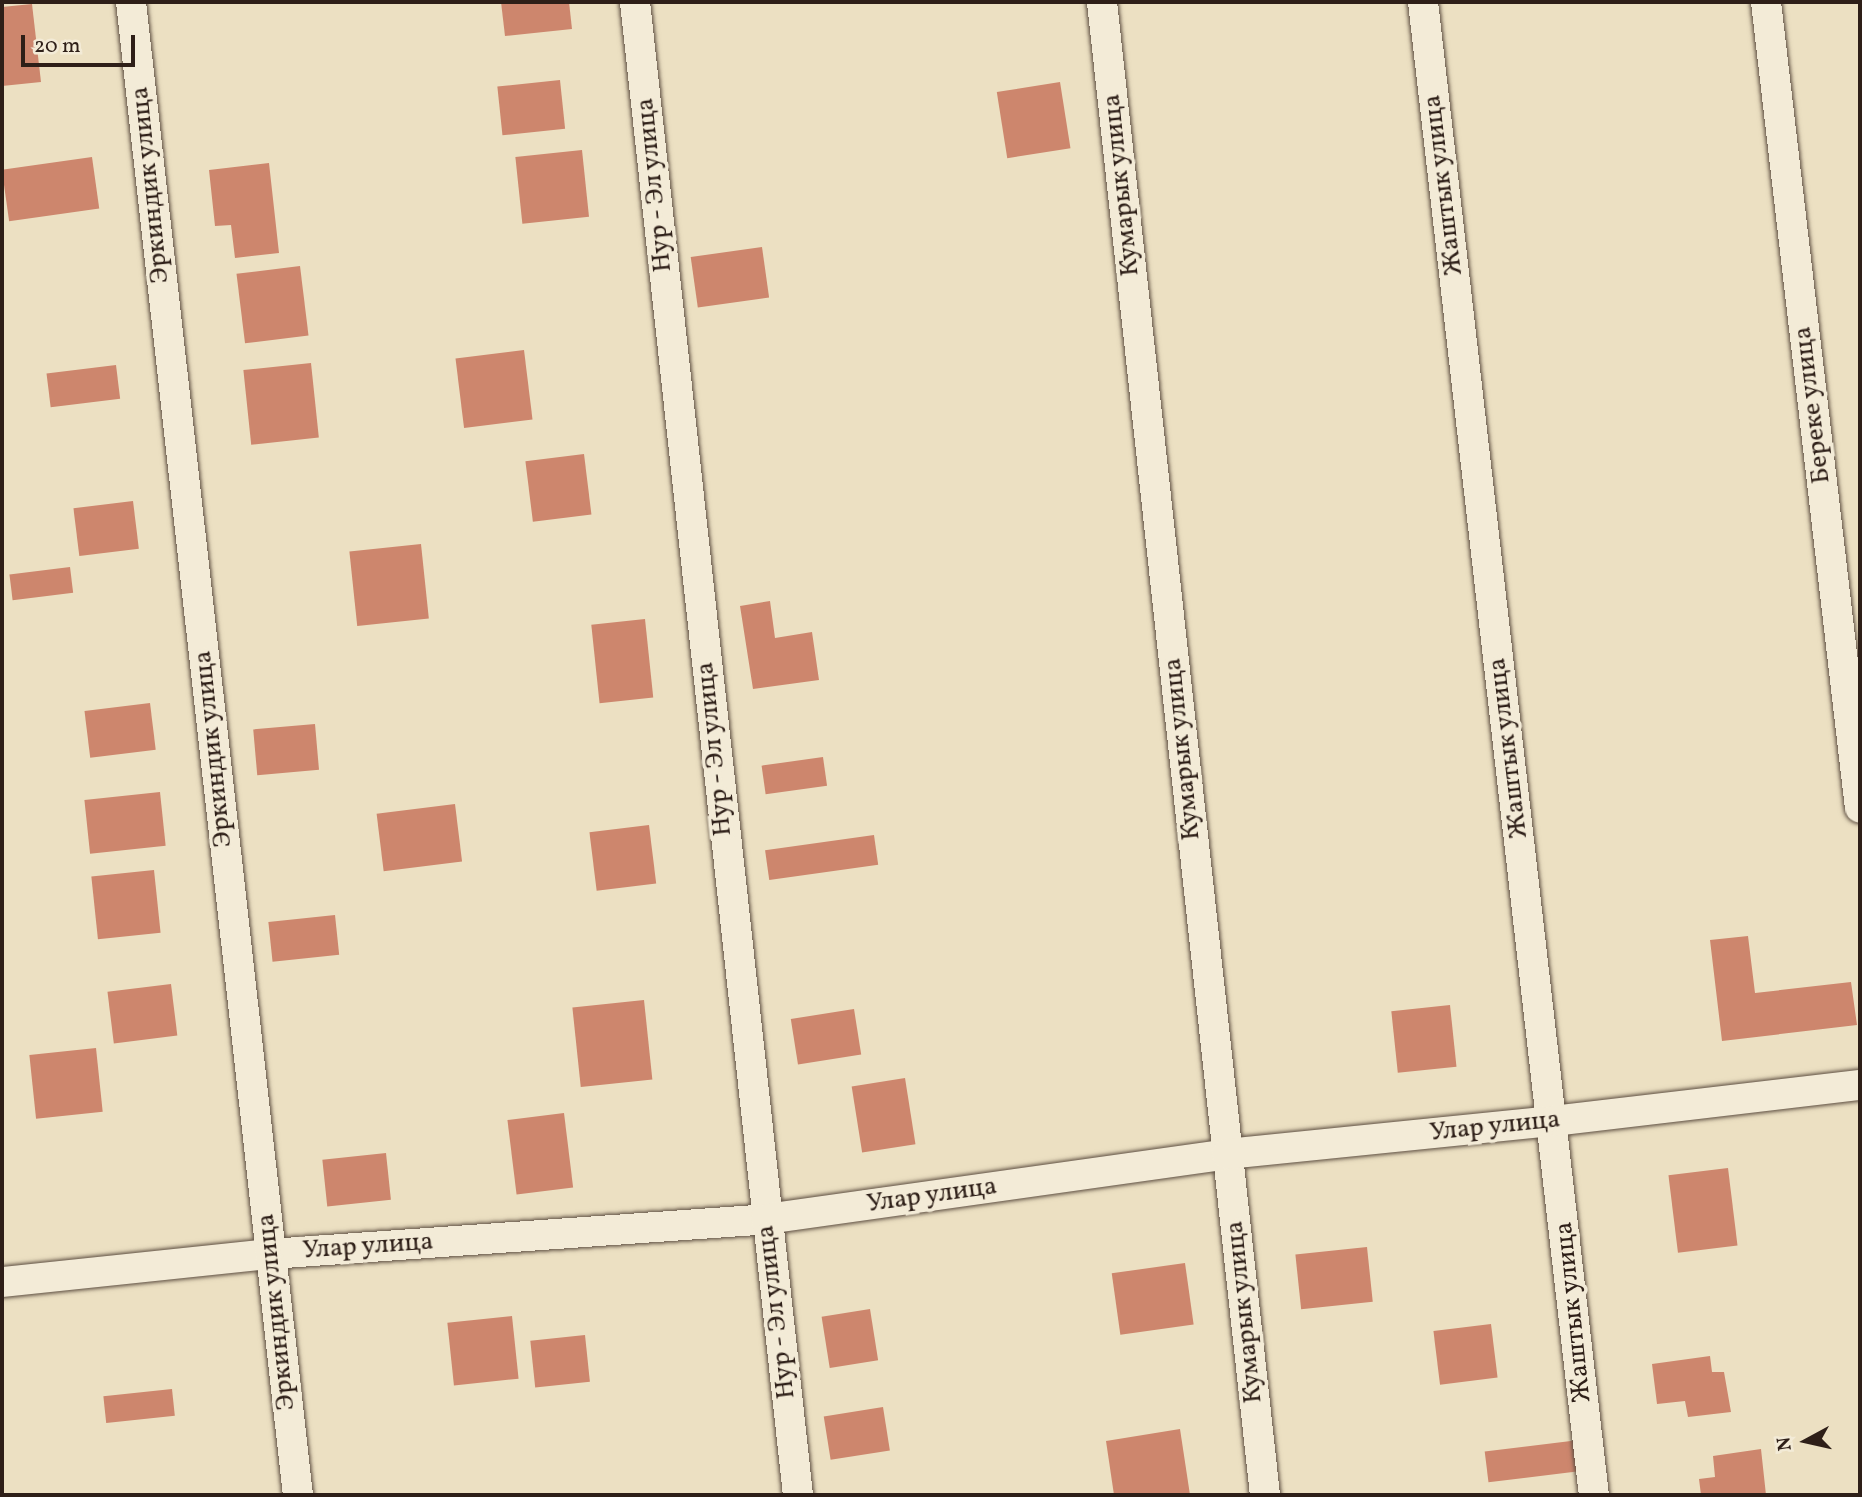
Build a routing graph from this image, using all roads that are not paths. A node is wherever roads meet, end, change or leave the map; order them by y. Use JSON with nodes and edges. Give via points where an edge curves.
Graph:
{"nodes":[{"id":1,"x":131,"y":2,"type":"edge"},
{"id":2,"x":635,"y":2,"type":"edge"},
{"id":3,"x":1102,"y":2,"type":"edge"},
{"id":4,"x":1423,"y":2,"type":"edge"},
{"id":5,"x":1766,"y":2,"type":"edge"},
{"id":6,"x":1860,"y":808,"type":"edge"},
{"id":7,"x":1860,"y":1085,"type":"edge"},
{"id":8,"x":1553,"y":1121,"type":"junction"},
{"id":9,"x":1227,"y":1154,"type":"junction"},
{"id":10,"x":765,"y":1219,"type":"junction"},
{"id":11,"x":270,"y":1254,"type":"junction"},
{"id":12,"x":2,"y":1282,"type":"edge"},
{"id":13,"x":298,"y":1495,"type":"edge"},
{"id":14,"x":798,"y":1495,"type":"edge"},
{"id":15,"x":1265,"y":1495,"type":"edge"},
{"id":16,"x":1594,"y":1495,"type":"edge"}],
"edges":[{"from":1,"to":11,"type":"street","name":"Эркиндик улица"},
{"from":2,"to":10,"type":"street","name":"Нур - Эл улица"},
{"from":3,"to":9,"type":"street","name":"Кумарык улица"},
{"from":4,"to":8,"type":"street","name":"Жаштык улица"},
{"from":5,"to":6,"type":"street","name":"Береке улица"},
{"from":7,"to":8,"type":"street","name":"Улар улица"},
{"from":8,"to":9,"type":"street","name":"Улар улица"},
{"from":8,"to":16,"type":"street","name":"Жаштык улица"},
{"from":9,"to":10,"type":"street","name":"Улар улица"},
{"from":9,"to":15,"type":"street","name":"Кумарык улица"},
{"from":10,"to":11,"type":"street","name":"Улар улица"},
{"from":10,"to":14,"type":"street","name":"Нур - Эл улица"},
{"from":11,"to":12,"type":"street","name":"Улар улица"},
{"from":11,"to":13,"type":"street","name":"Эркиндик улица"}]}
